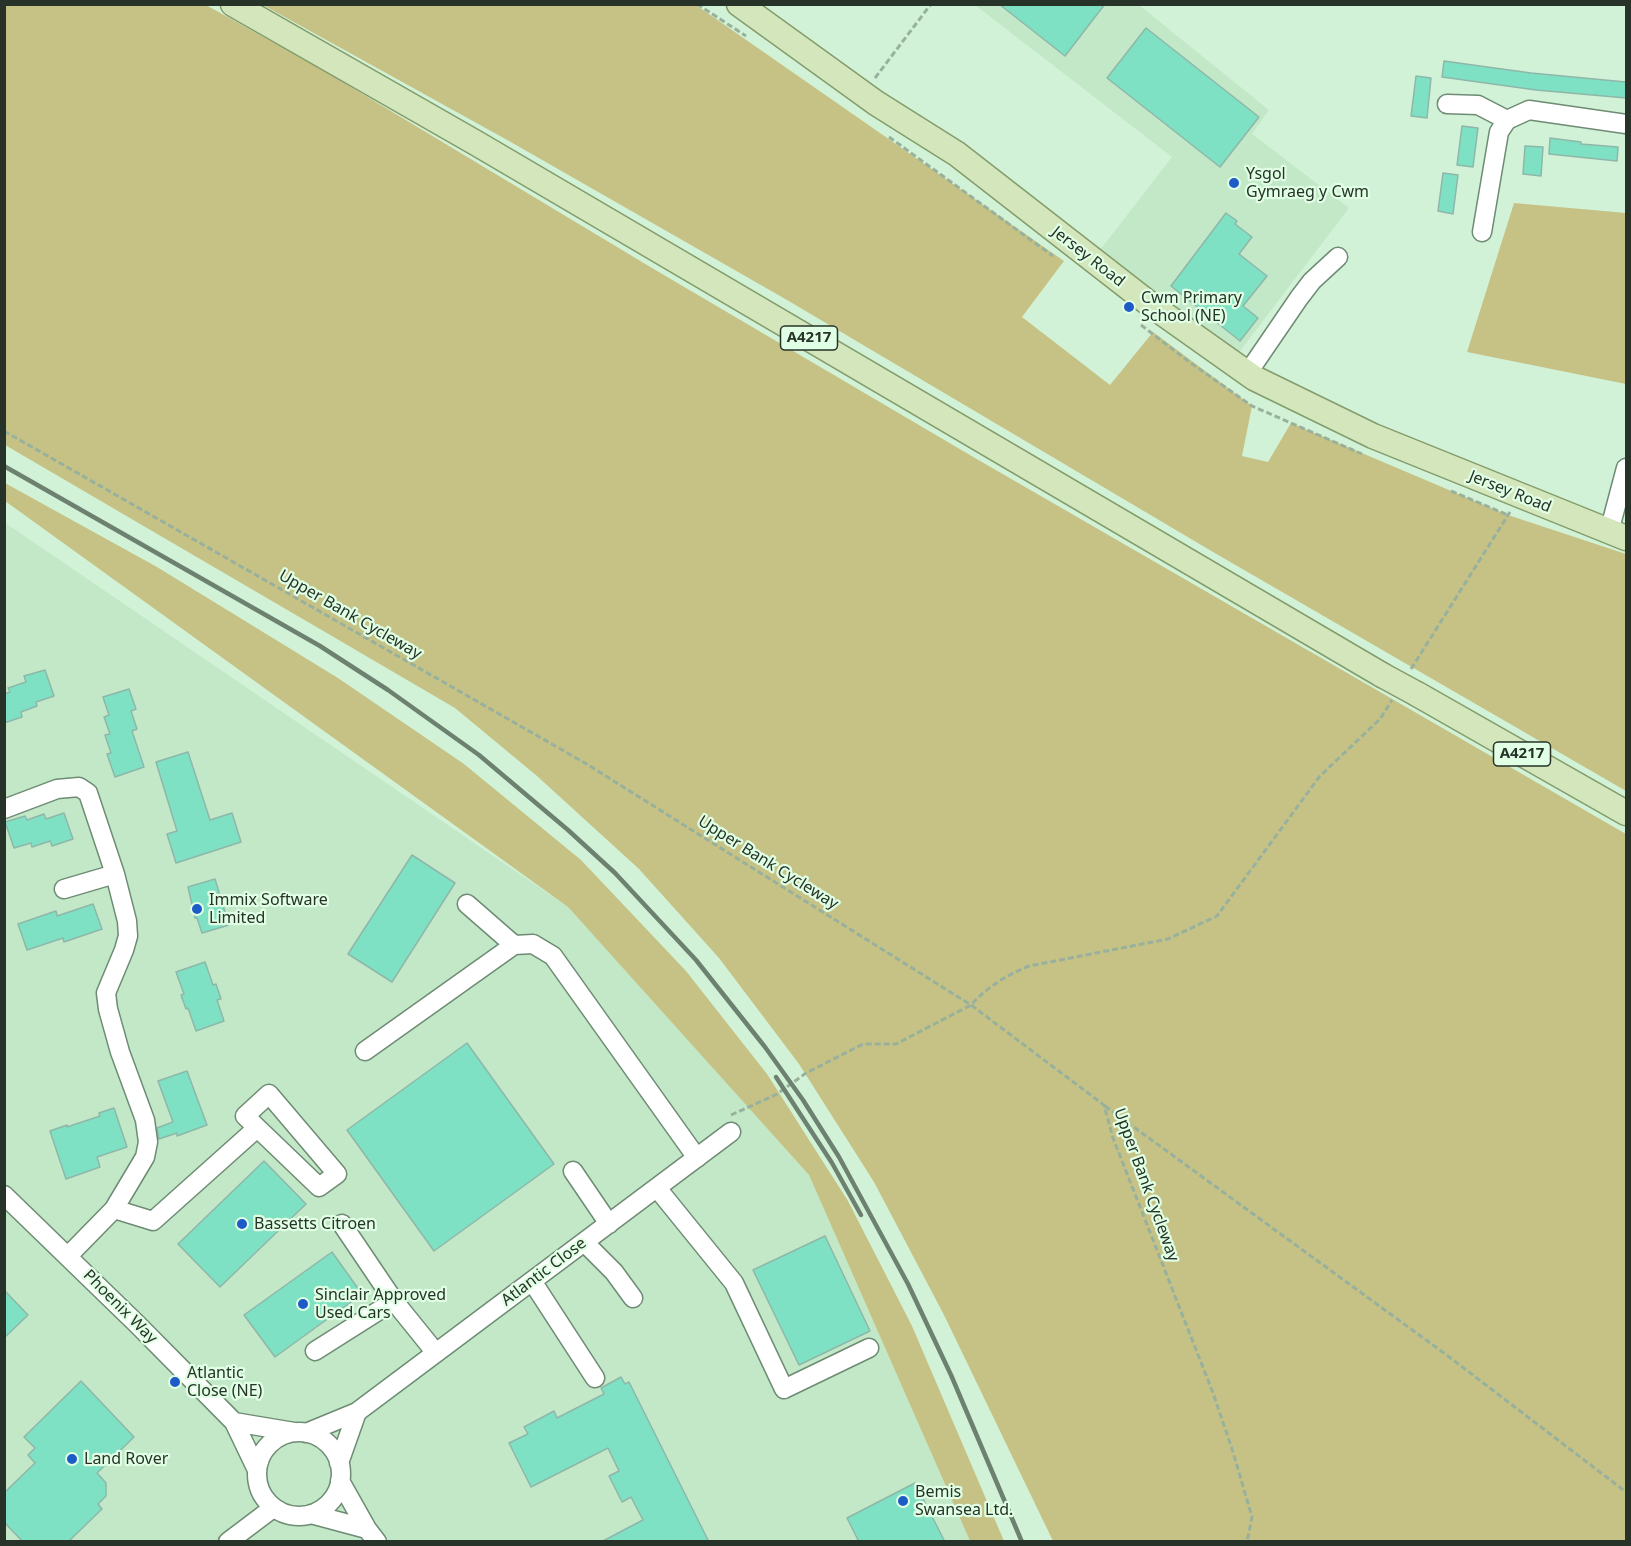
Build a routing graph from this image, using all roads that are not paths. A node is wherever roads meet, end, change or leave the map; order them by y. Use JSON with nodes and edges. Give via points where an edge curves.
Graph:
{"nodes":[{"id":1,"x":234,"y":4,"type":"edge"},
{"id":2,"x":739,"y":4,"type":"edge"},
{"id":3,"x":1447,"y":104,"type":"dead end"},
{"id":4,"x":1506,"y":120,"type":"junction"},
{"id":5,"x":1626,"y":124,"type":"edge"},
{"id":6,"x":1482,"y":232,"type":"dead end"},
{"id":7,"x":1338,"y":257,"type":"dead end"},
{"id":8,"x":1247,"y":374,"type":"junction"},
{"id":9,"x":1626,"y":468,"type":"edge"},
{"id":10,"x":1618,"y":535,"type":"edge"},
{"id":11,"x":4,"y":809,"type":"edge"},
{"id":12,"x":1626,"y":813,"type":"edge"},
{"id":13,"x":115,"y":874,"type":"junction"},
{"id":14,"x":64,"y":889,"type":"dead end"},
{"id":15,"x":468,"y":904,"type":"dead end"},
{"id":16,"x":514,"y":945,"type":"junction"},
{"id":17,"x":365,"y":1050,"type":"dead end"},
{"id":18,"x":257,"y":1128,"type":"junction"},
{"id":19,"x":731,"y":1132,"type":"road end"},
{"id":20,"x":698,"y":1158,"type":"junction"},
{"id":21,"x":573,"y":1171,"type":"dead end"},
{"id":22,"x":657,"y":1188,"type":"junction"},
{"id":23,"x":4,"y":1195,"type":"edge"},
{"id":24,"x":114,"y":1209,"type":"junction"},
{"id":25,"x":342,"y":1224,"type":"dead end"},
{"id":26,"x":609,"y":1224,"type":"junction"},
{"id":27,"x":584,"y":1242,"type":"junction"},
{"id":28,"x":69,"y":1256,"type":"junction"},
{"id":29,"x":531,"y":1281,"type":"junction"},
{"id":30,"x":633,"y":1298,"type":"dead end"},
{"id":31,"x":394,"y":1301,"type":"junction"},
{"id":32,"x":869,"y":1348,"type":"dead end"},
{"id":33,"x":315,"y":1351,"type":"dead end"},
{"id":34,"x":436,"y":1353,"type":"junction"},
{"id":35,"x":595,"y":1378,"type":"dead end"},
{"id":36,"x":357,"y":1412,"type":"junction"},
{"id":37,"x":234,"y":1422,"type":"junction"},
{"id":38,"x":300,"y":1433,"type":"junction"},
{"id":39,"x":339,"y":1463,"type":"junction"},
{"id":40,"x":257,"y":1470,"type":"junction"},
{"id":41,"x":340,"y":1481,"type":"junction"},
{"id":42,"x":273,"y":1508,"type":"junction"},
{"id":43,"x":311,"y":1514,"type":"junction"},
{"id":44,"x":372,"y":1535,"type":"edge"},
{"id":45,"x":228,"y":1542,"type":"edge"}],
"edges":[{"from":1,"to":12,"type":"main road","number":"A4217","bridge":true,"via":[[1382,675]]},
{"from":2,"to":8,"type":"main road","name":"Jersey Road","via":[[863,94],[957,154],[1151,305]]},
{"from":3,"to":4,"type":"street","via":[[1478,105]]},
{"from":4,"to":5,"type":"street","via":[[1529,110]]},
{"from":4,"to":6,"type":"street","via":[[1499,132]]},
{"from":7,"to":8,"type":"street","via":[[1312,281]]},
{"from":8,"to":10,"type":"main road","name":"Jersey Road","via":[[1373,436]]},
{"from":9,"to":10,"type":"street"},
{"from":11,"to":13,"type":"street","via":[[57,789],[80,787],[88,793]]},
{"from":13,"to":14,"type":"street"},
{"from":13,"to":24,"type":"street","via":[[128,936],[106,993],[120,1052],[145,1120],[148,1142],[145,1157]]},
{"from":15,"to":16,"type":"street"},
{"from":16,"to":17,"type":"street"},
{"from":16,"to":20,"type":"street","via":[[533,944],[553,956]]},
{"from":18,"to":18,"type":"street","via":[[245,1116],[269,1094],[337,1174],[319,1187]]},
{"from":18,"to":24,"type":"street","via":[[153,1221]]},
{"from":19,"to":20,"type":"street","name":"Atlantic Close"},
{"from":20,"to":22,"type":"street","name":"Atlantic Close"},
{"from":21,"to":26,"type":"street"},
{"from":22,"to":26,"type":"street","name":"Atlantic Close"},
{"from":22,"to":32,"type":"street","via":[[734,1283],[784,1389]]},
{"from":23,"to":28,"type":"street","name":"Phoenix Way"},
{"from":24,"to":28,"type":"street"},
{"from":25,"to":31,"type":"street"},
{"from":26,"to":27,"type":"street","name":"Atlantic Close"},
{"from":27,"to":29,"type":"street","name":"Atlantic Close"},
{"from":27,"to":30,"type":"street"},
{"from":28,"to":37,"type":"street","name":"Phoenix Way"},
{"from":29,"to":34,"type":"street","name":"Atlantic Close"},
{"from":29,"to":35,"type":"street"},
{"from":31,"to":33,"type":"street"},
{"from":31,"to":34,"type":"street"},
{"from":34,"to":36,"type":"street","name":"Atlantic Close"},
{"from":36,"to":38,"type":"street","name":"Atlantic Close"},
{"from":36,"to":39,"type":"street"},
{"from":37,"to":38,"type":"street"},
{"from":37,"to":40,"type":"street","name":"Phoenix Way"},
{"from":38,"to":39,"type":"street","via":[[317,1436],[334,1452]]},
{"from":38,"to":40,"type":"street","via":[[273,1441],[265,1449]]},
{"from":39,"to":41,"type":"street"},
{"from":40,"to":42,"type":"street","via":[[260,1491]]},
{"from":41,"to":43,"type":"street","via":[[333,1498]]},
{"from":41,"to":44,"type":"street"},
{"from":42,"to":43,"type":"street","via":[[291,1516]]},
{"from":42,"to":45,"type":"street"},
{"from":43,"to":44,"type":"street"}]}
